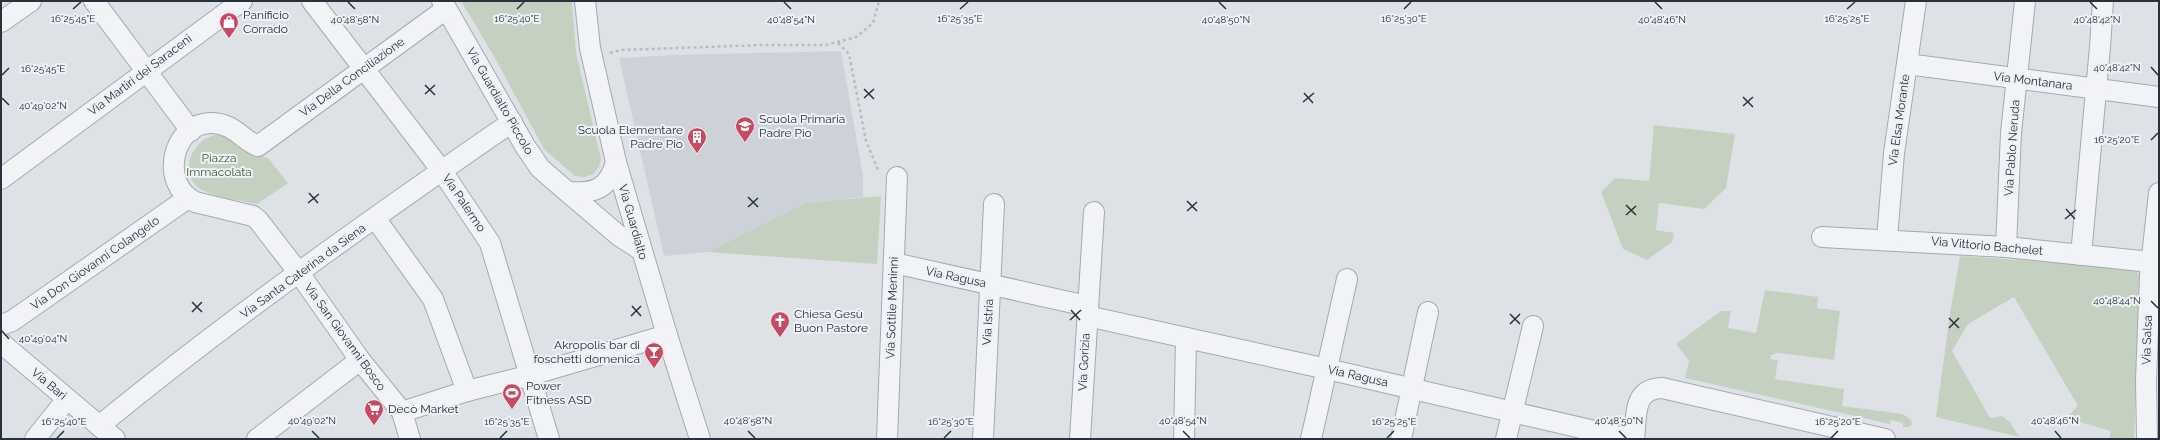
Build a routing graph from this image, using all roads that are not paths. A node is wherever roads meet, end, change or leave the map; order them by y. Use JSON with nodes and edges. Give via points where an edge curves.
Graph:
{"nodes":[{"id":1,"x":31,"y":1,"type":"edge"},
{"id":2,"x":94,"y":1,"type":"edge"},
{"id":3,"x":242,"y":1,"type":"edge"},
{"id":4,"x":312,"y":1,"type":"edge"},
{"id":5,"x":585,"y":1,"type":"edge"},
{"id":6,"x":1916,"y":1,"type":"edge"},
{"id":7,"x":2025,"y":1,"type":"edge"},
{"id":8,"x":2103,"y":1,"type":"edge"},
{"id":9,"x":444,"y":5,"type":"edge"},
{"id":10,"x":1,"y":22,"type":"edge"},
{"id":11,"x":1907,"y":64,"type":"junction"},
{"id":12,"x":363,"y":68,"type":"junction"},
{"id":13,"x":146,"y":71,"type":"junction"},
{"id":14,"x":2017,"y":80,"type":"junction"},
{"id":15,"x":2096,"y":88,"type":"junction"},
{"id":16,"x":2159,"y":97,"type":"edge"},
{"id":17,"x":512,"y":122,"type":"junction"},
{"id":18,"x":191,"y":131,"type":"junction"},
{"id":19,"x":616,"y":162,"type":"junction"},
{"id":20,"x":442,"y":170,"type":"junction"},
{"id":21,"x":888,"y":176,"type":"road end"},
{"id":22,"x":1,"y":179,"type":"edge"},
{"id":23,"x":568,"y":192,"type":"junction"},
{"id":24,"x":2159,"y":193,"type":"edge"},
{"id":25,"x":188,"y":198,"type":"junction"},
{"id":26,"x":994,"y":204,"type":"dead end"},
{"id":27,"x":1094,"y":212,"type":"dead end"},
{"id":28,"x":375,"y":218,"type":"junction"},
{"id":29,"x":1822,"y":237,"type":"dead end"},
{"id":30,"x":1887,"y":239,"type":"junction"},
{"id":31,"x":2006,"y":247,"type":"junction"},
{"id":32,"x":641,"y":250,"type":"junction"},
{"id":33,"x":2081,"y":255,"type":"junction"},
{"id":34,"x":2151,"y":262,"type":"junction"},
{"id":35,"x":894,"y":263,"type":"junction"},
{"id":36,"x":300,"y":273,"type":"junction"},
{"id":37,"x":1347,"y":279,"type":"dead end"},
{"id":38,"x":990,"y":284,"type":"junction"},
{"id":39,"x":1087,"y":311,"type":"junction"},
{"id":40,"x":1428,"y":312,"type":"dead end"},
{"id":41,"x":1,"y":325,"type":"edge"},
{"id":42,"x":1533,"y":326,"type":"dead end"},
{"id":43,"x":666,"y":335,"type":"junction"},
{"id":44,"x":1186,"y":338,"type":"junction"},
{"id":45,"x":1,"y":343,"type":"edge"},
{"id":46,"x":360,"y":360,"type":"junction"},
{"id":47,"x":1327,"y":369,"type":"junction"},
{"id":48,"x":531,"y":375,"type":"junction"},
{"id":49,"x":1412,"y":389,"type":"junction"},
{"id":50,"x":467,"y":391,"type":"junction"},
{"id":51,"x":68,"y":399,"type":"junction"},
{"id":52,"x":402,"y":412,"type":"junction"},
{"id":53,"x":1513,"y":412,"type":"junction"},
{"id":54,"x":99,"y":426,"type":"junction"},
{"id":55,"x":1598,"y":436,"type":"edge"},
{"id":56,"x":1859,"y":436,"type":"edge"},
{"id":57,"x":35,"y":439,"type":"edge"},
{"id":58,"x":115,"y":439,"type":"edge"},
{"id":59,"x":257,"y":439,"type":"edge"},
{"id":60,"x":410,"y":439,"type":"edge"},
{"id":61,"x":549,"y":439,"type":"edge"},
{"id":62,"x":700,"y":439,"type":"edge"},
{"id":63,"x":887,"y":439,"type":"edge"},
{"id":64,"x":982,"y":439,"type":"edge"},
{"id":65,"x":1080,"y":439,"type":"edge"},
{"id":66,"x":1184,"y":439,"type":"edge"},
{"id":67,"x":1311,"y":439,"type":"edge"},
{"id":68,"x":1401,"y":439,"type":"edge"},
{"id":69,"x":1506,"y":439,"type":"edge"},
{"id":70,"x":1629,"y":439,"type":"edge"},
{"id":71,"x":1634,"y":439,"type":"edge"},
{"id":72,"x":1885,"y":439,"type":"edge"},
{"id":73,"x":2147,"y":439,"type":"edge"}],
"edges":[{"from":1,"to":10,"type":"street"},
{"from":2,"to":13,"type":"street"},
{"from":3,"to":13,"type":"street","name":"Via Martiri dei Saraceni"},
{"from":4,"to":12,"type":"street","name":"Via Palermo"},
{"from":5,"to":19,"type":"street","name":"Via Guardialto","via":[[592,57]]},
{"from":6,"to":11,"type":"street","name":"Via Elsa Morante"},
{"from":7,"to":14,"type":"street","name":"Via Pablo Neruda"},
{"from":8,"to":15,"type":"street"},
{"from":9,"to":12,"type":"street","name":"Via Della Conciliazione"},
{"from":9,"to":17,"type":"street","name":"Via Guardialto Piccolo"},
{"from":11,"to":14,"type":"street","name":"Via Montanara"},
{"from":11,"to":30,"type":"street","name":"Via Elsa Morante","via":[[1894,153]]},
{"from":12,"to":18,"type":"street","name":"Via Della Conciliazione","via":[[258,146],[222,124],[210,123]]},
{"from":12,"to":20,"type":"street","name":"Via Palermo"},
{"from":13,"to":18,"type":"street"},
{"from":13,"to":22,"type":"street","name":"Via Martiri dei Saraceni"},
{"from":14,"to":15,"type":"street","name":"Via Montanara"},
{"from":14,"to":31,"type":"street","name":"Via Pablo Neruda","via":[[2011,133]]},
{"from":15,"to":16,"type":"street","name":"Via Montanara"},
{"from":15,"to":33,"type":"street"},
{"from":17,"to":20,"type":"street","name":"Via Santa Caterina da Siena"},
{"from":17,"to":23,"type":"street","name":"Via Guardialto Piccolo","via":[[540,168]]},
{"from":18,"to":25,"type":"street","via":[[182,139],[173,161],[177,185]]},
{"from":19,"to":23,"type":"street","via":[[613,174],[599,189],[585,194]]},
{"from":19,"to":32,"type":"street","name":"Via Guardialto"},
{"from":20,"to":28,"type":"street","name":"Via Santa Caterina da Siena"},
{"from":20,"to":48,"type":"street","name":"Via Palermo","via":[[490,242]]},
{"from":21,"to":35,"type":"street","name":"Via Sottile Meninni"},
{"from":23,"to":32,"type":"street","name":"Via Guardialto Piccolo","via":[[618,235]]},
{"from":24,"to":34,"type":"street","name":"Via Salsa"},
{"from":25,"to":36,"type":"street","name":"Via San Giovanni Bosco","via":[[253,216]]},
{"from":25,"to":41,"type":"street","name":"Via Don Giovanni Colangelo","via":[[12,321]]},
{"from":26,"to":38,"type":"street","name":"Via Istria"},
{"from":27,"to":39,"type":"street","name":"Via Gorizia"},
{"from":28,"to":36,"type":"street","name":"Via Santa Caterina da Siena"},
{"from":28,"to":50,"type":"street","via":[[433,299]]},
{"from":29,"to":30,"type":"street","name":"Via Vittorio Bachelet"},
{"from":30,"to":31,"type":"street","name":"Via Vittorio Bachelet"},
{"from":31,"to":33,"type":"street","name":"Via Vittorio Bachelet"},
{"from":32,"to":43,"type":"street","name":"Via Guardialto"},
{"from":33,"to":34,"type":"street","name":"Via Vittorio Bachelet"},
{"from":34,"to":73,"type":"street","name":"Via Salsa","via":[[2146,381]]},
{"from":35,"to":38,"type":"street","name":"Via Ragusa"},
{"from":35,"to":63,"type":"street","name":"Via Sottile Meninni"},
{"from":36,"to":46,"type":"street","name":"Via San Giovanni Bosco"},
{"from":36,"to":54,"type":"street","name":"Via Santa Caterina da Siena","via":[[176,364]]},
{"from":37,"to":47,"type":"street"},
{"from":38,"to":39,"type":"street","name":"Via Ragusa"},
{"from":38,"to":64,"type":"street","name":"Via Istria"},
{"from":39,"to":44,"type":"street","name":"Via Ragusa"},
{"from":39,"to":65,"type":"street","name":"Via Gorizia"},
{"from":40,"to":49,"type":"street"},
{"from":42,"to":53,"type":"street"},
{"from":43,"to":48,"type":"street"},
{"from":43,"to":62,"type":"street","name":"Via Guardialto"},
{"from":44,"to":47,"type":"street","name":"Via Ragusa"},
{"from":44,"to":66,"type":"street"},
{"from":45,"to":51,"type":"street","name":"Via Bari"},
{"from":46,"to":52,"type":"street","name":"Via San Giovanni Bosco"},
{"from":46,"to":59,"type":"street"},
{"from":47,"to":49,"type":"street","name":"Via Ragusa"},
{"from":47,"to":67,"type":"street"},
{"from":48,"to":50,"type":"street"},
{"from":48,"to":61,"type":"street","name":"Via Palermo"},
{"from":49,"to":53,"type":"street","name":"Via Ragusa"},
{"from":49,"to":68,"type":"street"},
{"from":50,"to":52,"type":"street"},
{"from":51,"to":54,"type":"street","name":"Via Bari"},
{"from":51,"to":57,"type":"street"},
{"from":52,"to":60,"type":"street","name":"Via San Giovanni Bosco"},
{"from":53,"to":55,"type":"street","name":"Via Ragusa"},
{"from":53,"to":69,"type":"street"},
{"from":54,"to":58,"type":"street","name":"Via Bari"},
{"from":55,"to":70,"type":"street","name":"Via Ragusa"},
{"from":56,"to":71,"type":"street","via":[[1662,388],[1644,392],[1638,401]]},
{"from":56,"to":72,"type":"street"}]}
